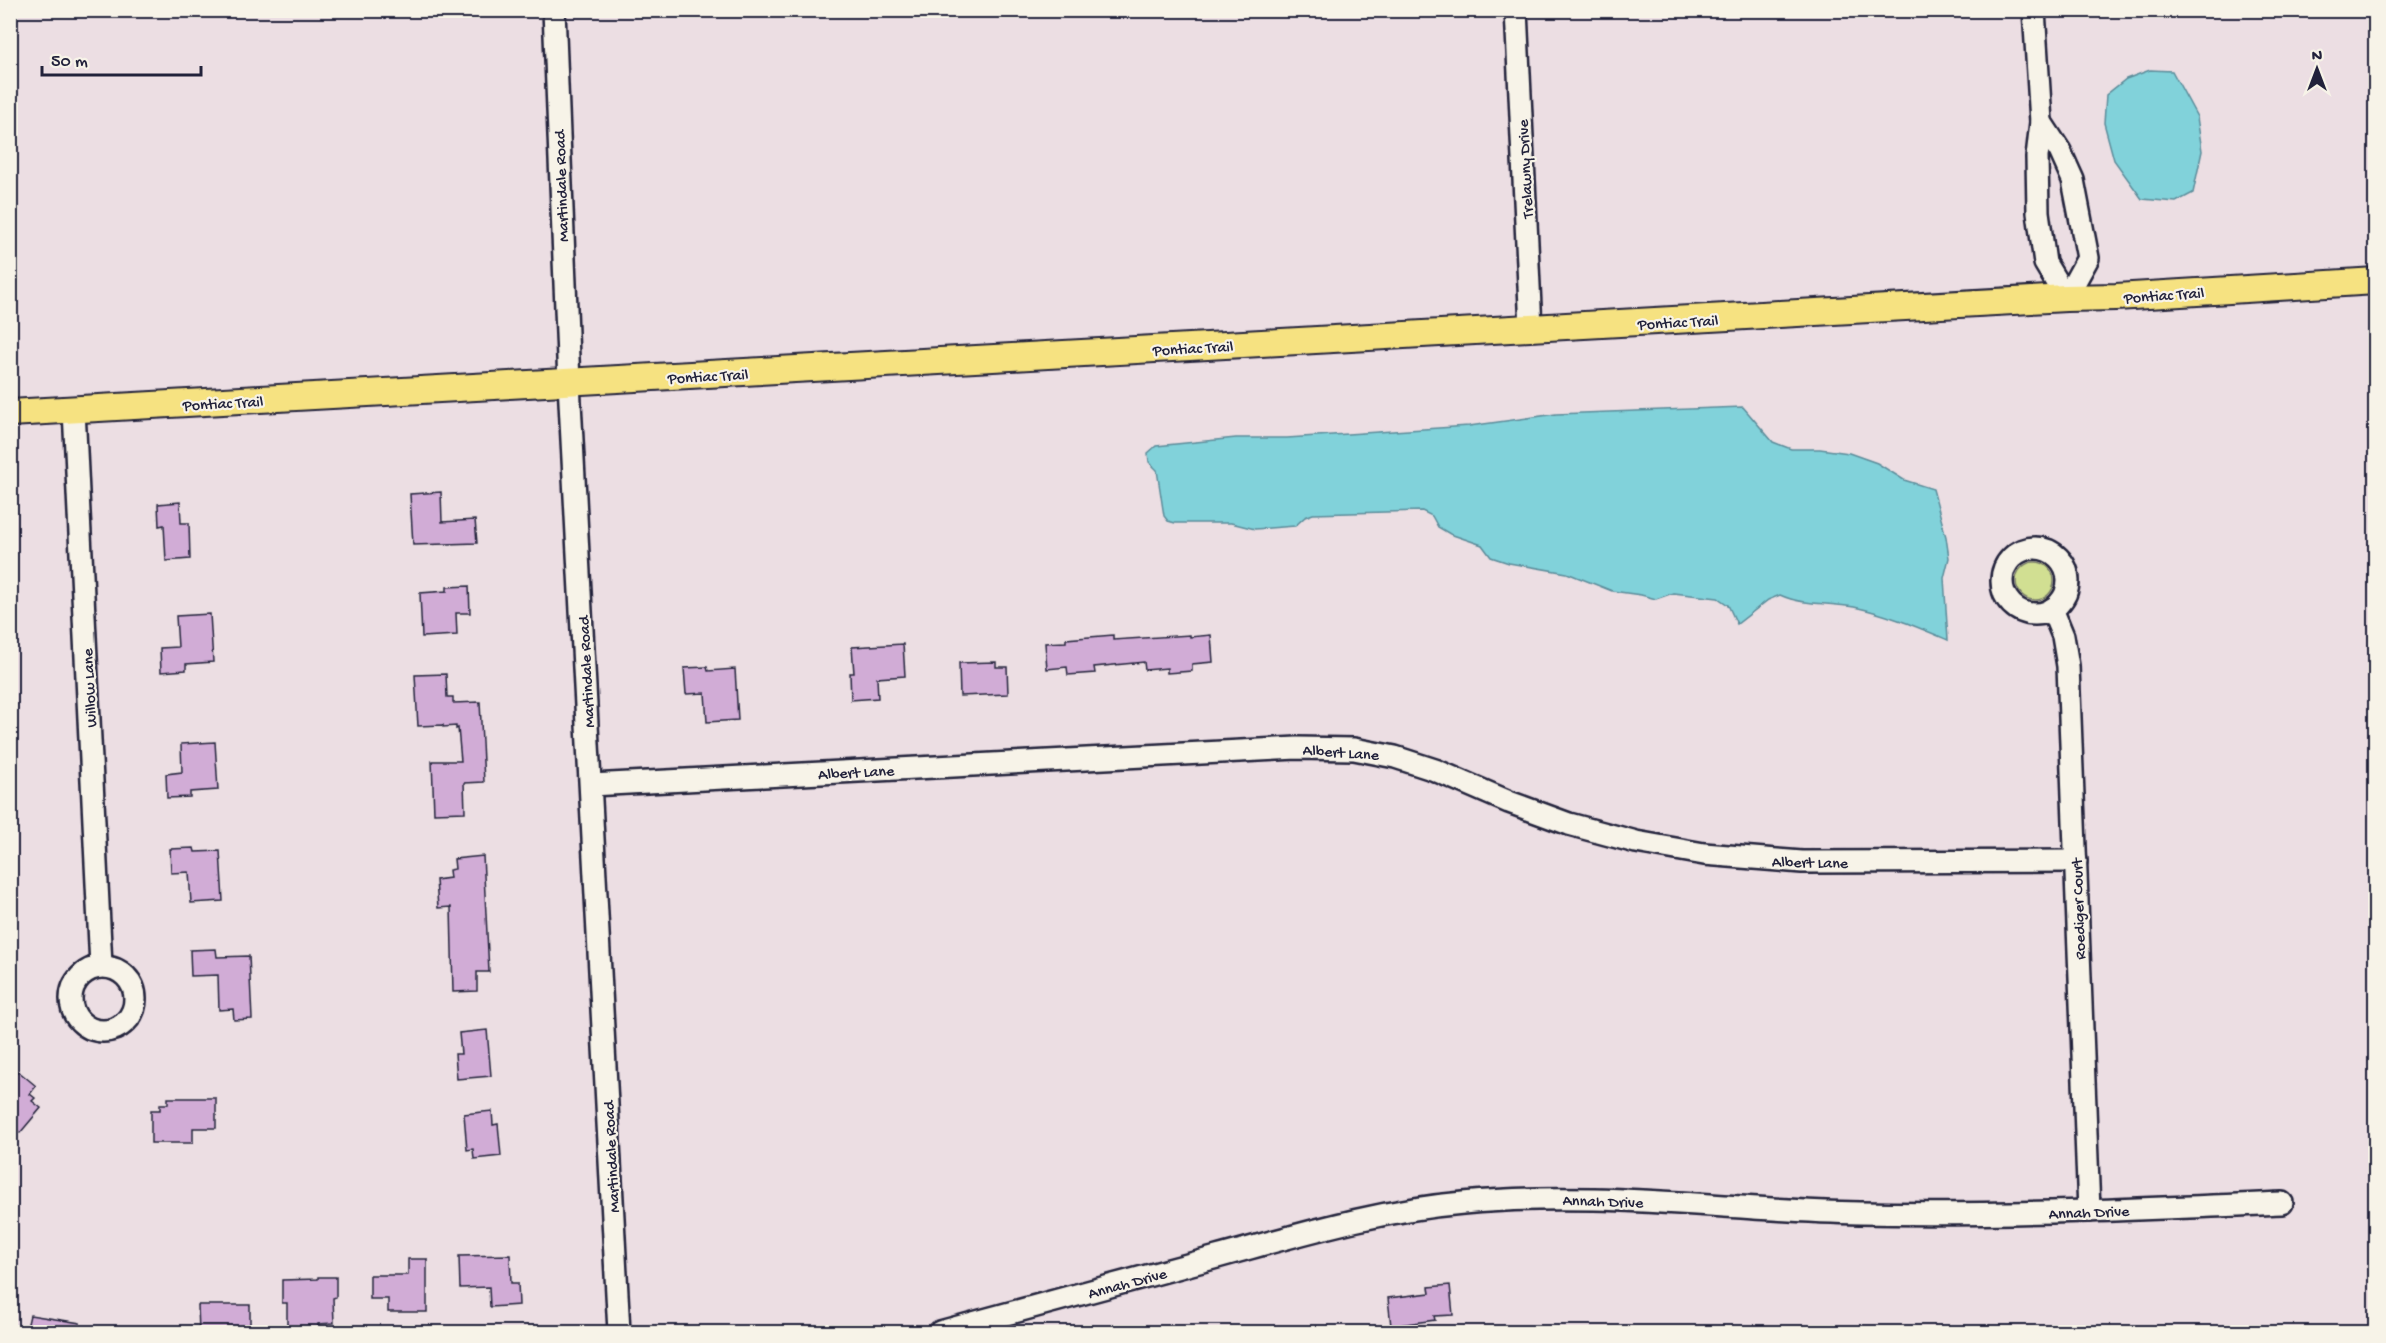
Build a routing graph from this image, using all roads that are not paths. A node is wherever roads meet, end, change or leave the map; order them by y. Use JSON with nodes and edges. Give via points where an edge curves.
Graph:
{"nodes":[{"id":1,"x":554,"y":10,"type":"edge"},
{"id":2,"x":1516,"y":10,"type":"edge"},
{"id":3,"x":2034,"y":10,"type":"edge"},
{"id":4,"x":2041,"y":122,"type":"junction"},
{"id":5,"x":2376,"y":281,"type":"edge"},
{"id":6,"x":2066,"y":298,"type":"junction"},
{"id":7,"x":1531,"y":328,"type":"junction"},
{"id":8,"x":569,"y":383,"type":"junction"},
{"id":9,"x":74,"y":410,"type":"junction"},
{"id":10,"x":10,"y":413,"type":"edge"},
{"id":11,"x":2052,"y":609,"type":"dead end"},
{"id":12,"x":591,"y":784,"type":"junction"},
{"id":13,"x":2076,"y":861,"type":"junction"},
{"id":14,"x":101,"y":966,"type":"dead end"},
{"id":15,"x":2282,"y":1203,"type":"dead end"},
{"id":16,"x":2089,"y":1211,"type":"junction"},
{"id":17,"x":620,"y":1332,"type":"edge"},
{"id":18,"x":940,"y":1332,"type":"edge"}],
"edges":[{"from":1,"to":8,"type":"street","name":"Martindale Road"},
{"from":2,"to":7,"type":"street","name":"Trelawny Drive"},
{"from":3,"to":4,"type":"street"},
{"from":4,"to":6,"type":"street","via":[[2037,157],[2042,243],[2045,263]]},
{"from":4,"to":6,"type":"street","via":[[2073,180],[2088,258]]},
{"from":5,"to":6,"type":"main road","name":"Pontiac Trail"},
{"from":6,"to":7,"type":"main road","name":"Pontiac Trail"},
{"from":7,"to":8,"type":"main road","name":"Pontiac Trail"},
{"from":8,"to":9,"type":"main road","name":"Pontiac Trail"},
{"from":8,"to":12,"type":"street","name":"Martindale Road"},
{"from":9,"to":10,"type":"main road","name":"Pontiac Trail"},
{"from":9,"to":14,"type":"street","name":"Willow Lane"},
{"from":11,"to":13,"type":"street","name":"Roediger Court","via":[[2063,636],[2068,666]]},
{"from":12,"to":13,"type":"street","name":"Albert Lane","via":[[1339,748],[1422,765],[1509,802],[1599,833],[1704,854],[1826,862]]},
{"from":12,"to":17,"type":"street","name":"Martindale Road"},
{"from":13,"to":16,"type":"street","name":"Roediger Court"},
{"from":15,"to":16,"type":"street","name":"Annah Drive"},
{"from":16,"to":18,"type":"street","name":"Annah Drive","via":[[1858,1213],[1574,1198],[1461,1203],[1331,1226]]}]}
